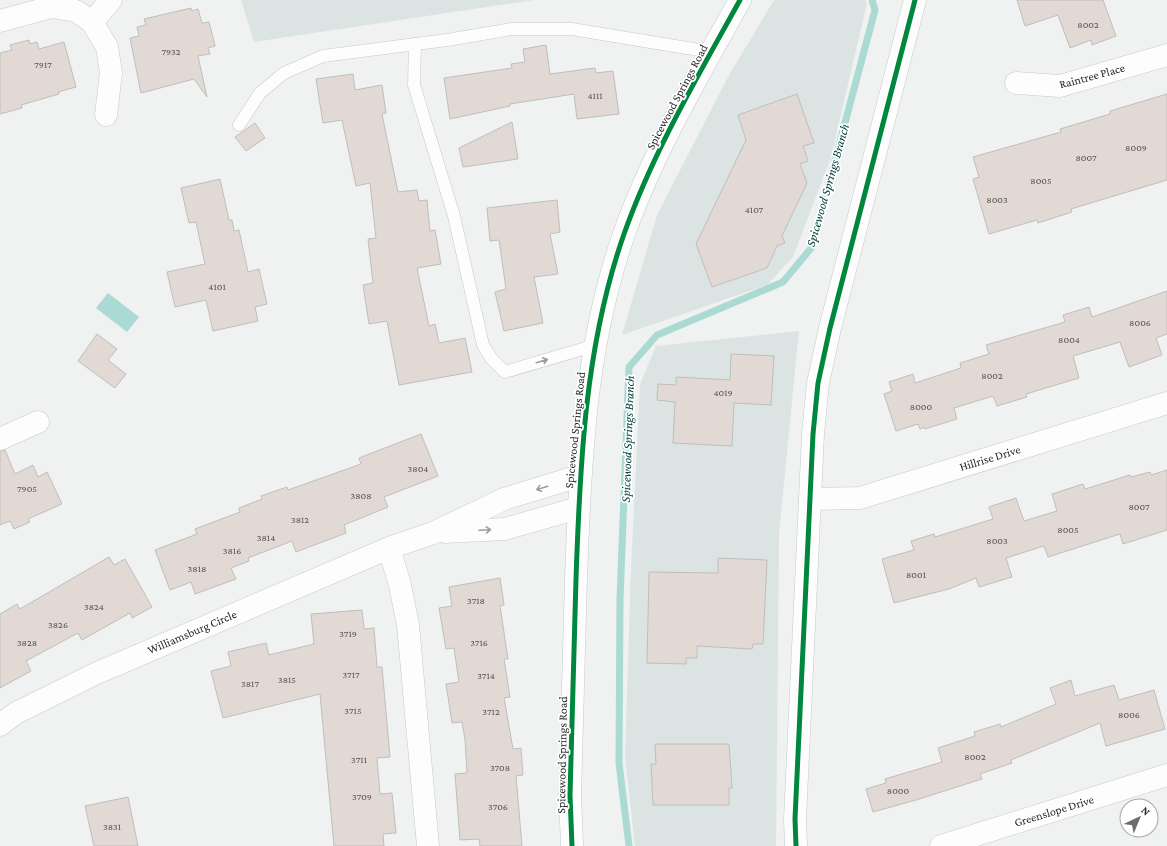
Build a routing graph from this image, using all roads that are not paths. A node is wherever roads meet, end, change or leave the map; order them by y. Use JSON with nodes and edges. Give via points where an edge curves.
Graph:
{"nodes":[{"id":1,"x":111,"y":0,"type":"edge"},
{"id":2,"x":740,"y":0,"type":"edge"},
{"id":3,"x":914,"y":0,"type":"edge"},
{"id":4,"x":0,"y":21,"type":"edge"},
{"id":5,"x":92,"y":22,"type":"junction"},
{"id":6,"x":416,"y":44,"type":"junction"},
{"id":7,"x":711,"y":52,"type":"junction"},
{"id":8,"x":1167,"y":55,"type":"edge"},
{"id":9,"x":1016,"y":83,"type":"dead end"},
{"id":10,"x":106,"y":114,"type":"dead end"},
{"id":11,"x":239,"y":125,"type":"dead end"},
{"id":12,"x":596,"y":345,"type":"junction"},
{"id":13,"x":1167,"y":403,"type":"edge"},
{"id":14,"x":38,"y":422,"type":"dead end"},
{"id":15,"x":0,"y":439,"type":"edge"},
{"id":16,"x":579,"y":476,"type":"junction"},
{"id":17,"x":810,"y":498,"type":"junction"},
{"id":18,"x":578,"y":508,"type":"junction"},
{"id":19,"x":432,"y":532,"type":"junction"},
{"id":20,"x":389,"y":548,"type":"junction"},
{"id":21,"x":0,"y":725,"type":"edge"},
{"id":22,"x":1167,"y":775,"type":"edge"},
{"id":23,"x":428,"y":846,"type":"edge"},
{"id":24,"x":572,"y":846,"type":"edge"},
{"id":25,"x":796,"y":846,"type":"edge"},
{"id":26,"x":941,"y":846,"type":"edge"}],
"edges":[{"from":1,"to":5,"type":"street"},
{"from":2,"to":7,"type":"street","name":"Spicewood Springs Road"},
{"from":3,"to":17,"type":"street","via":[[818,383]]},
{"from":4,"to":5,"type":"street","via":[[52,7],[76,11]]},
{"from":5,"to":10,"type":"street","via":[[107,47],[111,73]]},
{"from":6,"to":7,"type":"lane","via":[[512,29],[572,29]]},
{"from":6,"to":11,"type":"lane","via":[[323,56],[284,73],[260,93]]},
{"from":6,"to":12,"type":"lane","one_way":true,"via":[[414,85],[454,216],[483,345],[491,358],[505,372]]},
{"from":7,"to":12,"type":"street","name":"Spicewood Springs Road","via":[[656,158],[624,235],[600,319]]},
{"from":8,"to":9,"type":"street","name":"Raintree Place","via":[[1060,86]]},
{"from":12,"to":16,"type":"street","name":"Spicewood Springs Road","via":[[586,399]]},
{"from":13,"to":17,"type":"street","name":"Hillrise Drive","via":[[860,498]]},
{"from":14,"to":15,"type":"street"},
{"from":16,"to":18,"type":"street","name":"Spicewood Springs Road"},
{"from":16,"to":19,"type":"street","name":"Williamsburg Circle","one_way":true,"via":[[504,499]]},
{"from":17,"to":25,"type":"street","via":[[795,811]]},
{"from":19,"to":18,"type":"street","name":"Williamsburg Circle","one_way":true,"via":[[505,529]]},
{"from":18,"to":24,"type":"street","name":"Spicewood Springs Road","via":[[570,794]]},
{"from":19,"to":20,"type":"street","name":"Williamsburg Circle"},
{"from":20,"to":21,"type":"street","name":"Williamsburg Circle","via":[[97,673],[16,713]]},
{"from":20,"to":23,"type":"street","via":[[408,625]]},
{"from":22,"to":26,"type":"street","name":"Greenslope Drive"}]}
